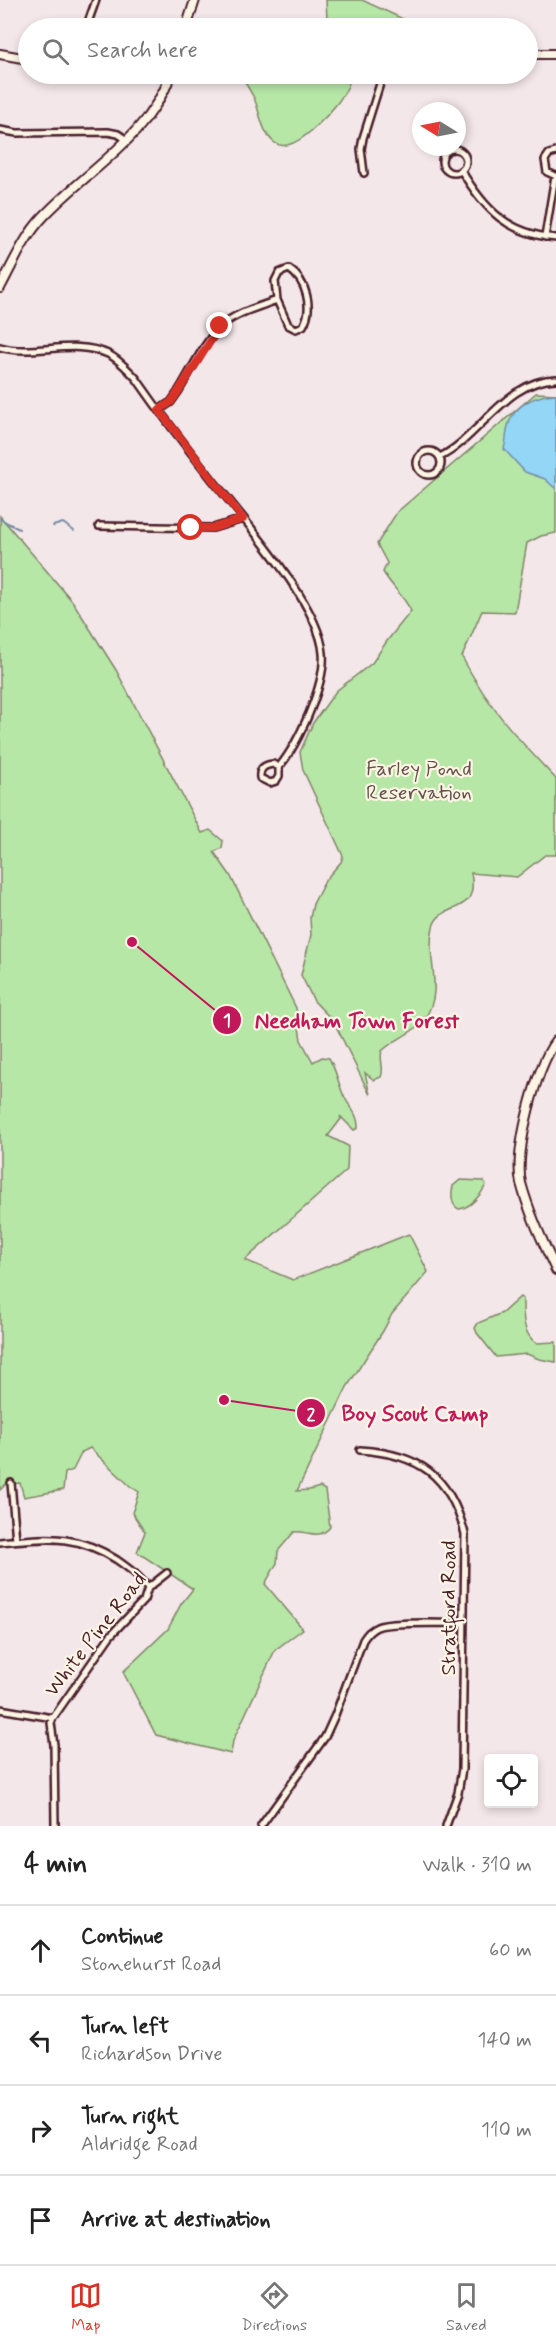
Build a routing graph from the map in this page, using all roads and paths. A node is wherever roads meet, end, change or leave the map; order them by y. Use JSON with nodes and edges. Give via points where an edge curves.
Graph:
{"nodes":[{"id":1,"x":96,"y":0,"type":"edge"},
{"id":2,"x":195,"y":0,"type":"edge"},
{"id":3,"x":90,"y":18,"type":"edge"},
{"id":4,"x":189,"y":18,"type":"edge"},
{"id":5,"x":0,"y":54,"type":"edge"},
{"id":6,"x":538,"y":54,"type":"edge"},
{"id":7,"x":556,"y":54,"type":"edge"},
{"id":8,"x":18,"y":57,"type":"edge"},
{"id":9,"x":166,"y":84,"type":"edge"},
{"id":10,"x":380,"y":84,"type":"edge"},
{"id":11,"x":0,"y":130,"type":"edge"},
{"id":12,"x":127,"y":140,"type":"junction"},
{"id":13,"x":556,"y":152,"type":"edge"},
{"id":14,"x":461,"y":170,"type":"junction"},
{"id":15,"x":363,"y":173,"type":"dead end"},
{"id":16,"x":555,"y":176,"type":"edge"},
{"id":17,"x":544,"y":237,"type":"junction"},
{"id":18,"x":556,"y":238,"type":"edge"},
{"id":19,"x":0,"y":288,"type":"edge"},
{"id":20,"x":278,"y":300,"type":"junction"},
{"id":21,"x":0,"y":346,"type":"edge"},
{"id":22,"x":556,"y":379,"type":"edge"},
{"id":23,"x":159,"y":410,"type":"junction"},
{"id":24,"x":440,"y":457,"type":"junction"},
{"id":25,"x":243,"y":519,"type":"junction"},
{"id":26,"x":99,"y":526,"type":"dead end"},
{"id":27,"x":279,"y":767,"type":"dead end"},
{"id":28,"x":556,"y":1041,"type":"edge"},
{"id":29,"x":556,"y":1270,"type":"edge"},
{"id":30,"x":360,"y":1450,"type":"dead end"},
{"id":31,"x":11,"y":1483,"type":"dead end"},
{"id":32,"x":16,"y":1540,"type":"junction"},
{"id":33,"x":0,"y":1542,"type":"edge"},
{"id":34,"x":167,"y":1573,"type":"dead end"},
{"id":35,"x":148,"y":1588,"type":"junction"},
{"id":36,"x":464,"y":1623,"type":"junction"},
{"id":37,"x":0,"y":1709,"type":"edge"},
{"id":38,"x":53,"y":1718,"type":"junction"},
{"id":39,"x":55,"y":1826,"type":"edge"},
{"id":40,"x":261,"y":1826,"type":"edge"},
{"id":41,"x":446,"y":1826,"type":"edge"}],
"edges":[{"from":1,"to":3,"type":"street"},
{"from":2,"to":4,"type":"street"},
{"from":5,"to":8,"type":"street"},
{"from":6,"to":7,"type":"street"},
{"from":9,"to":12,"type":"street","via":[[151,114]]},
{"from":10,"to":15,"type":"street","via":[[361,148]]},
{"from":11,"to":12,"type":"street","via":[[108,132]]},
{"from":12,"to":19,"type":"street","via":[[37,223]]},
{"from":13,"to":16,"type":"street","via":[[545,160],[547,172]]},
{"from":14,"to":14,"type":"street","via":[[465,162],[462,153],[454,149],[446,152],[442,159],[445,170]]},
{"from":14,"to":17,"type":"street","via":[[502,220],[521,232]]},
{"from":16,"to":17,"type":"street"},
{"from":17,"to":18,"type":"street"},
{"from":20,"to":20,"type":"street","via":[[288,326],[303,326],[308,303],[303,282],[289,269],[279,273],[275,280]]},
{"from":20,"to":23,"type":"street","via":[[220,326],[171,402]]},
{"from":21,"to":23,"type":"street","via":[[17,350],[77,347],[109,354],[136,378]]},
{"from":22,"to":24,"type":"street","via":[[532,384],[511,398]]},
{"from":23,"to":25,"type":"street"},
{"from":24,"to":24,"type":"street","via":[[433,451],[424,452],[417,459],[418,468],[425,474],[434,473],[440,466]]},
{"from":25,"to":26,"type":"street","via":[[213,528]]},
{"from":25,"to":27,"type":"street","via":[[300,596],[322,646],[323,671],[318,689],[289,754]]},
{"from":28,"to":29,"type":"street","via":[[537,1075],[520,1161],[526,1198]]},
{"from":30,"to":36,"type":"street","name":"Stratford Road","via":[[412,1460],[435,1475],[448,1490],[465,1534]]},
{"from":31,"to":32,"type":"street"},
{"from":32,"to":33,"type":"street"},
{"from":32,"to":35,"type":"street","via":[[53,1538],[84,1543],[126,1566]]},
{"from":34,"to":35,"type":"street","name":"White Pine Road"},
{"from":35,"to":38,"type":"street","name":"White Pine Road","via":[[144,1600],[104,1643]]},
{"from":36,"to":40,"type":"street","via":[[391,1624],[370,1630],[325,1737]]},
{"from":36,"to":41,"type":"street","name":"Stratford Road","via":[[462,1769]]},
{"from":37,"to":38,"type":"street"},
{"from":38,"to":39,"type":"street"}]}
